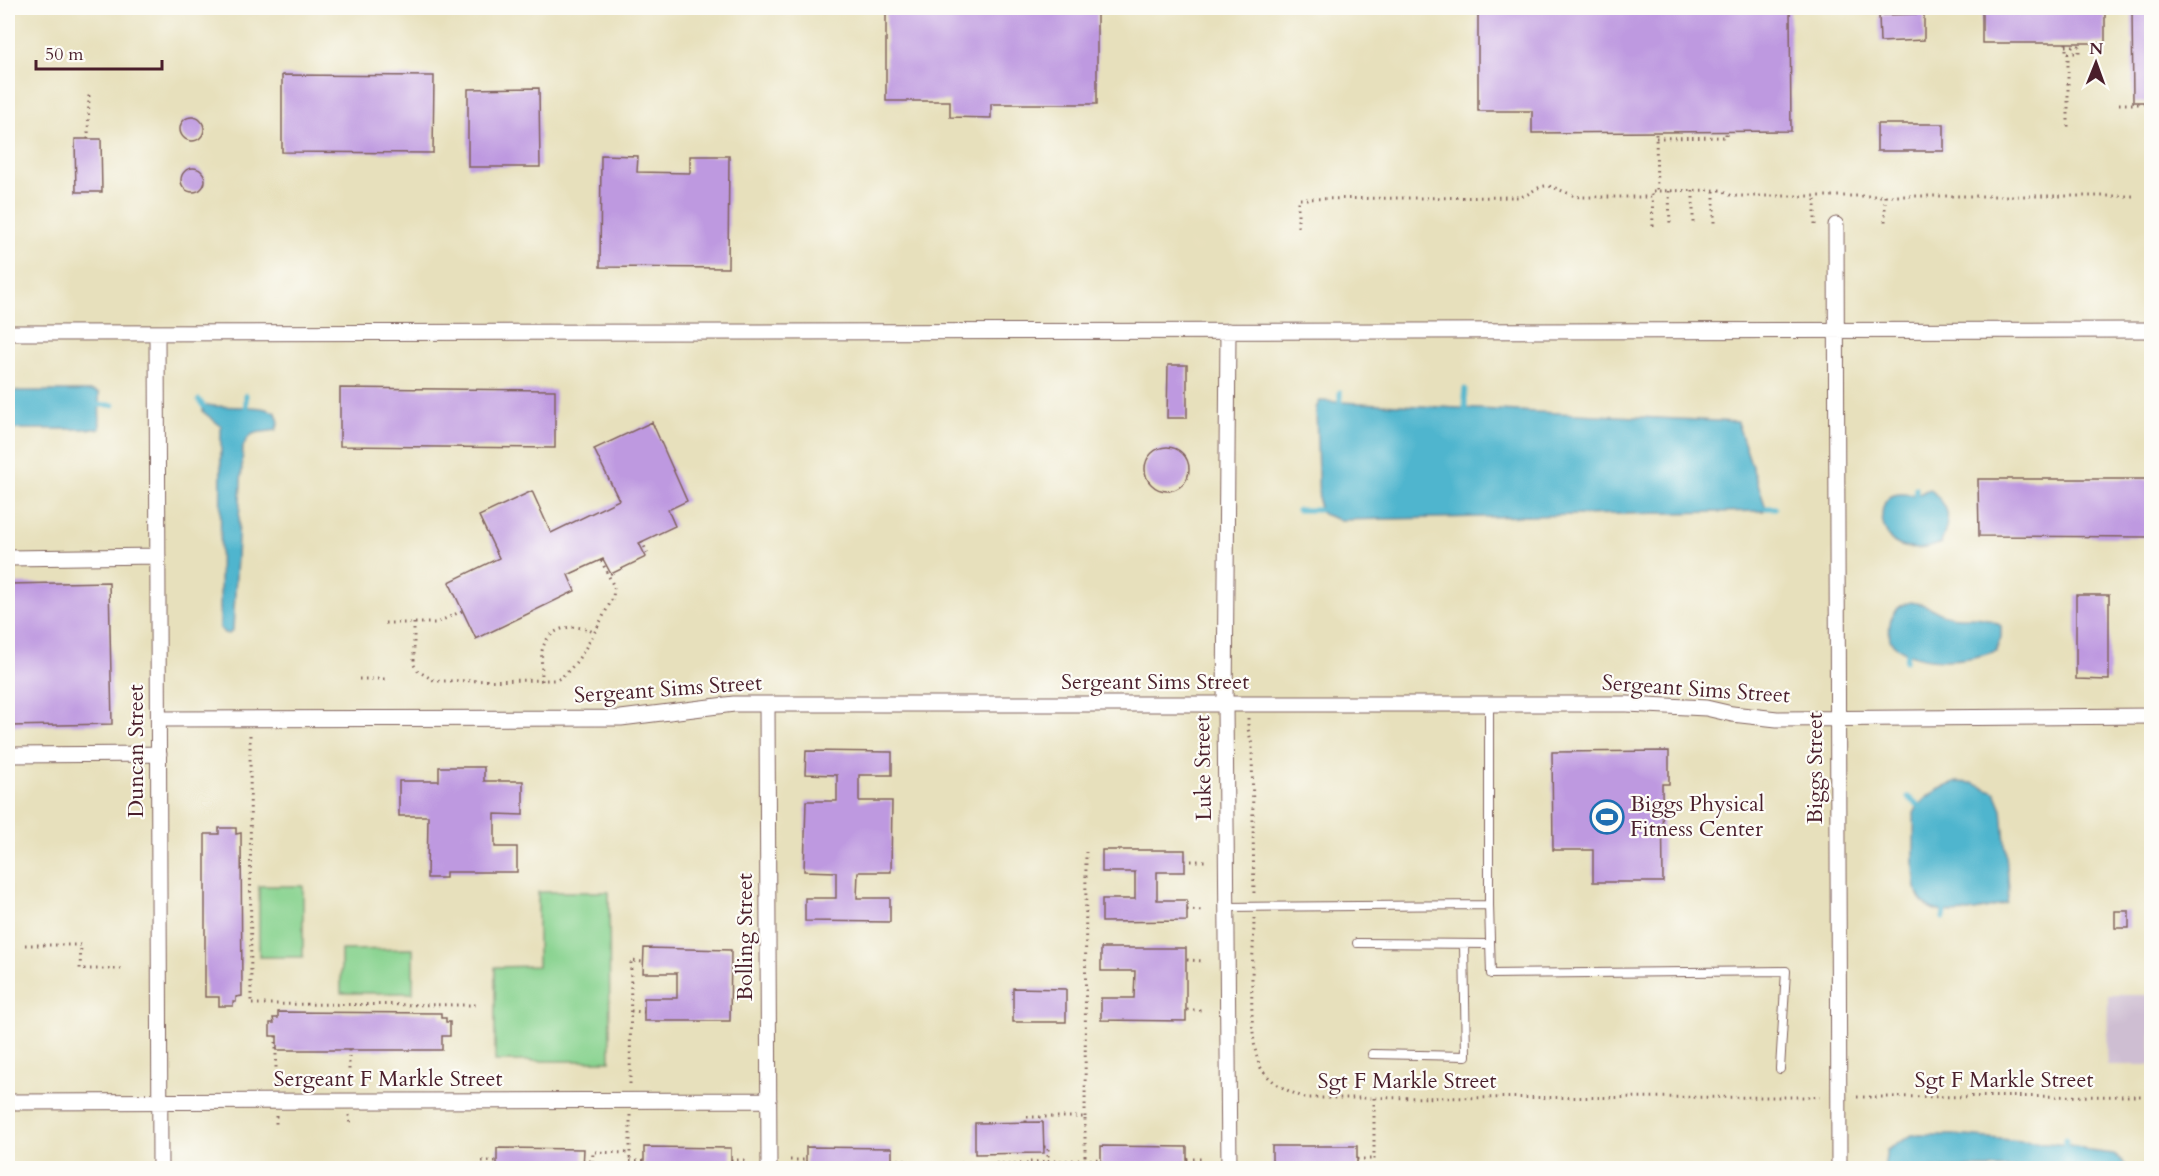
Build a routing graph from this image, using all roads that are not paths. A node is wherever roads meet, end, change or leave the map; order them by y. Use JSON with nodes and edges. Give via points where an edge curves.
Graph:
{"nodes":[{"id":1,"x":1836,"y":225,"type":"dead end"},
{"id":2,"x":2151,"y":330,"type":"edge"},
{"id":3,"x":1228,"y":331,"type":"junction"},
{"id":4,"x":1836,"y":331,"type":"junction"},
{"id":5,"x":8,"y":333,"type":"edge"},
{"id":6,"x":157,"y":333,"type":"junction"},
{"id":7,"x":158,"y":556,"type":"junction"},
{"id":8,"x":8,"y":558,"type":"edge"},
{"id":9,"x":766,"y":704,"type":"junction"},
{"id":10,"x":1489,"y":704,"type":"junction"},
{"id":11,"x":1225,"y":705,"type":"junction"},
{"id":12,"x":2151,"y":716,"type":"edge"},
{"id":13,"x":1836,"y":718,"type":"junction"},
{"id":14,"x":159,"y":719,"type":"junction"},
{"id":15,"x":159,"y":754,"type":"junction"},
{"id":16,"x":8,"y":755,"type":"edge"},
{"id":17,"x":1489,"y":905,"type":"junction"},
{"id":18,"x":1227,"y":907,"type":"junction"},
{"id":19,"x":1357,"y":943,"type":"dead end"},
{"id":20,"x":1464,"y":944,"type":"junction"},
{"id":21,"x":1490,"y":944,"type":"junction"},
{"id":22,"x":1372,"y":1054,"type":"dead end"},
{"id":23,"x":1780,"y":1069,"type":"dead end"},
{"id":24,"x":769,"y":1100,"type":"junction"},
{"id":25,"x":8,"y":1102,"type":"edge"},
{"id":26,"x":160,"y":1102,"type":"junction"},
{"id":27,"x":160,"y":1168,"type":"edge"},
{"id":28,"x":769,"y":1168,"type":"edge"},
{"id":29,"x":1229,"y":1168,"type":"edge"},
{"id":30,"x":1839,"y":1168,"type":"edge"}],
"edges":[{"from":1,"to":4,"type":"street","name":"Biggs Street"},
{"from":2,"to":4,"type":"street"},
{"from":3,"to":4,"type":"street"},
{"from":3,"to":6,"type":"street"},
{"from":3,"to":11,"type":"street","name":"Luke Street"},
{"from":4,"to":13,"type":"street","name":"Biggs Street"},
{"from":5,"to":6,"type":"street"},
{"from":6,"to":7,"type":"street","name":"Duncan Street"},
{"from":7,"to":8,"type":"street"},
{"from":7,"to":14,"type":"street","name":"Duncan Street"},
{"from":9,"to":11,"type":"street","name":"Sergeant Sims Street"},
{"from":9,"to":14,"type":"street","name":"Sergeant Sims Street","via":[[703,707],[621,718]]},
{"from":9,"to":24,"type":"street","name":"Bolling Street"},
{"from":10,"to":11,"type":"street","name":"Sergeant Sims Street"},
{"from":10,"to":13,"type":"street","name":"Sergeant Sims Street","via":[[1657,704],[1777,719]]},
{"from":10,"to":17,"type":"lane"},
{"from":11,"to":18,"type":"street","name":"Luke Street"},
{"from":12,"to":13,"type":"street","name":"Sergeant Sims Street"},
{"from":13,"to":30,"type":"street","name":"Biggs Street"},
{"from":14,"to":15,"type":"street","name":"Duncan Street"},
{"from":15,"to":16,"type":"street"},
{"from":15,"to":26,"type":"street","name":"Duncan Street"},
{"from":17,"to":18,"type":"lane"},
{"from":17,"to":21,"type":"lane"},
{"from":18,"to":29,"type":"street","name":"Luke Street"},
{"from":19,"to":20,"type":"lane"},
{"from":20,"to":21,"type":"lane"},
{"from":20,"to":22,"type":"lane","via":[[1466,1056]]},
{"from":21,"to":23,"type":"lane","via":[[1491,974],[1786,971]]},
{"from":24,"to":26,"type":"street","name":"Sergeant F Markle Street"},
{"from":24,"to":28,"type":"street","name":"Bolling Street"},
{"from":25,"to":26,"type":"street","name":"Sergeant F Markle Street"},
{"from":26,"to":27,"type":"street","name":"Duncan Street"}]}
